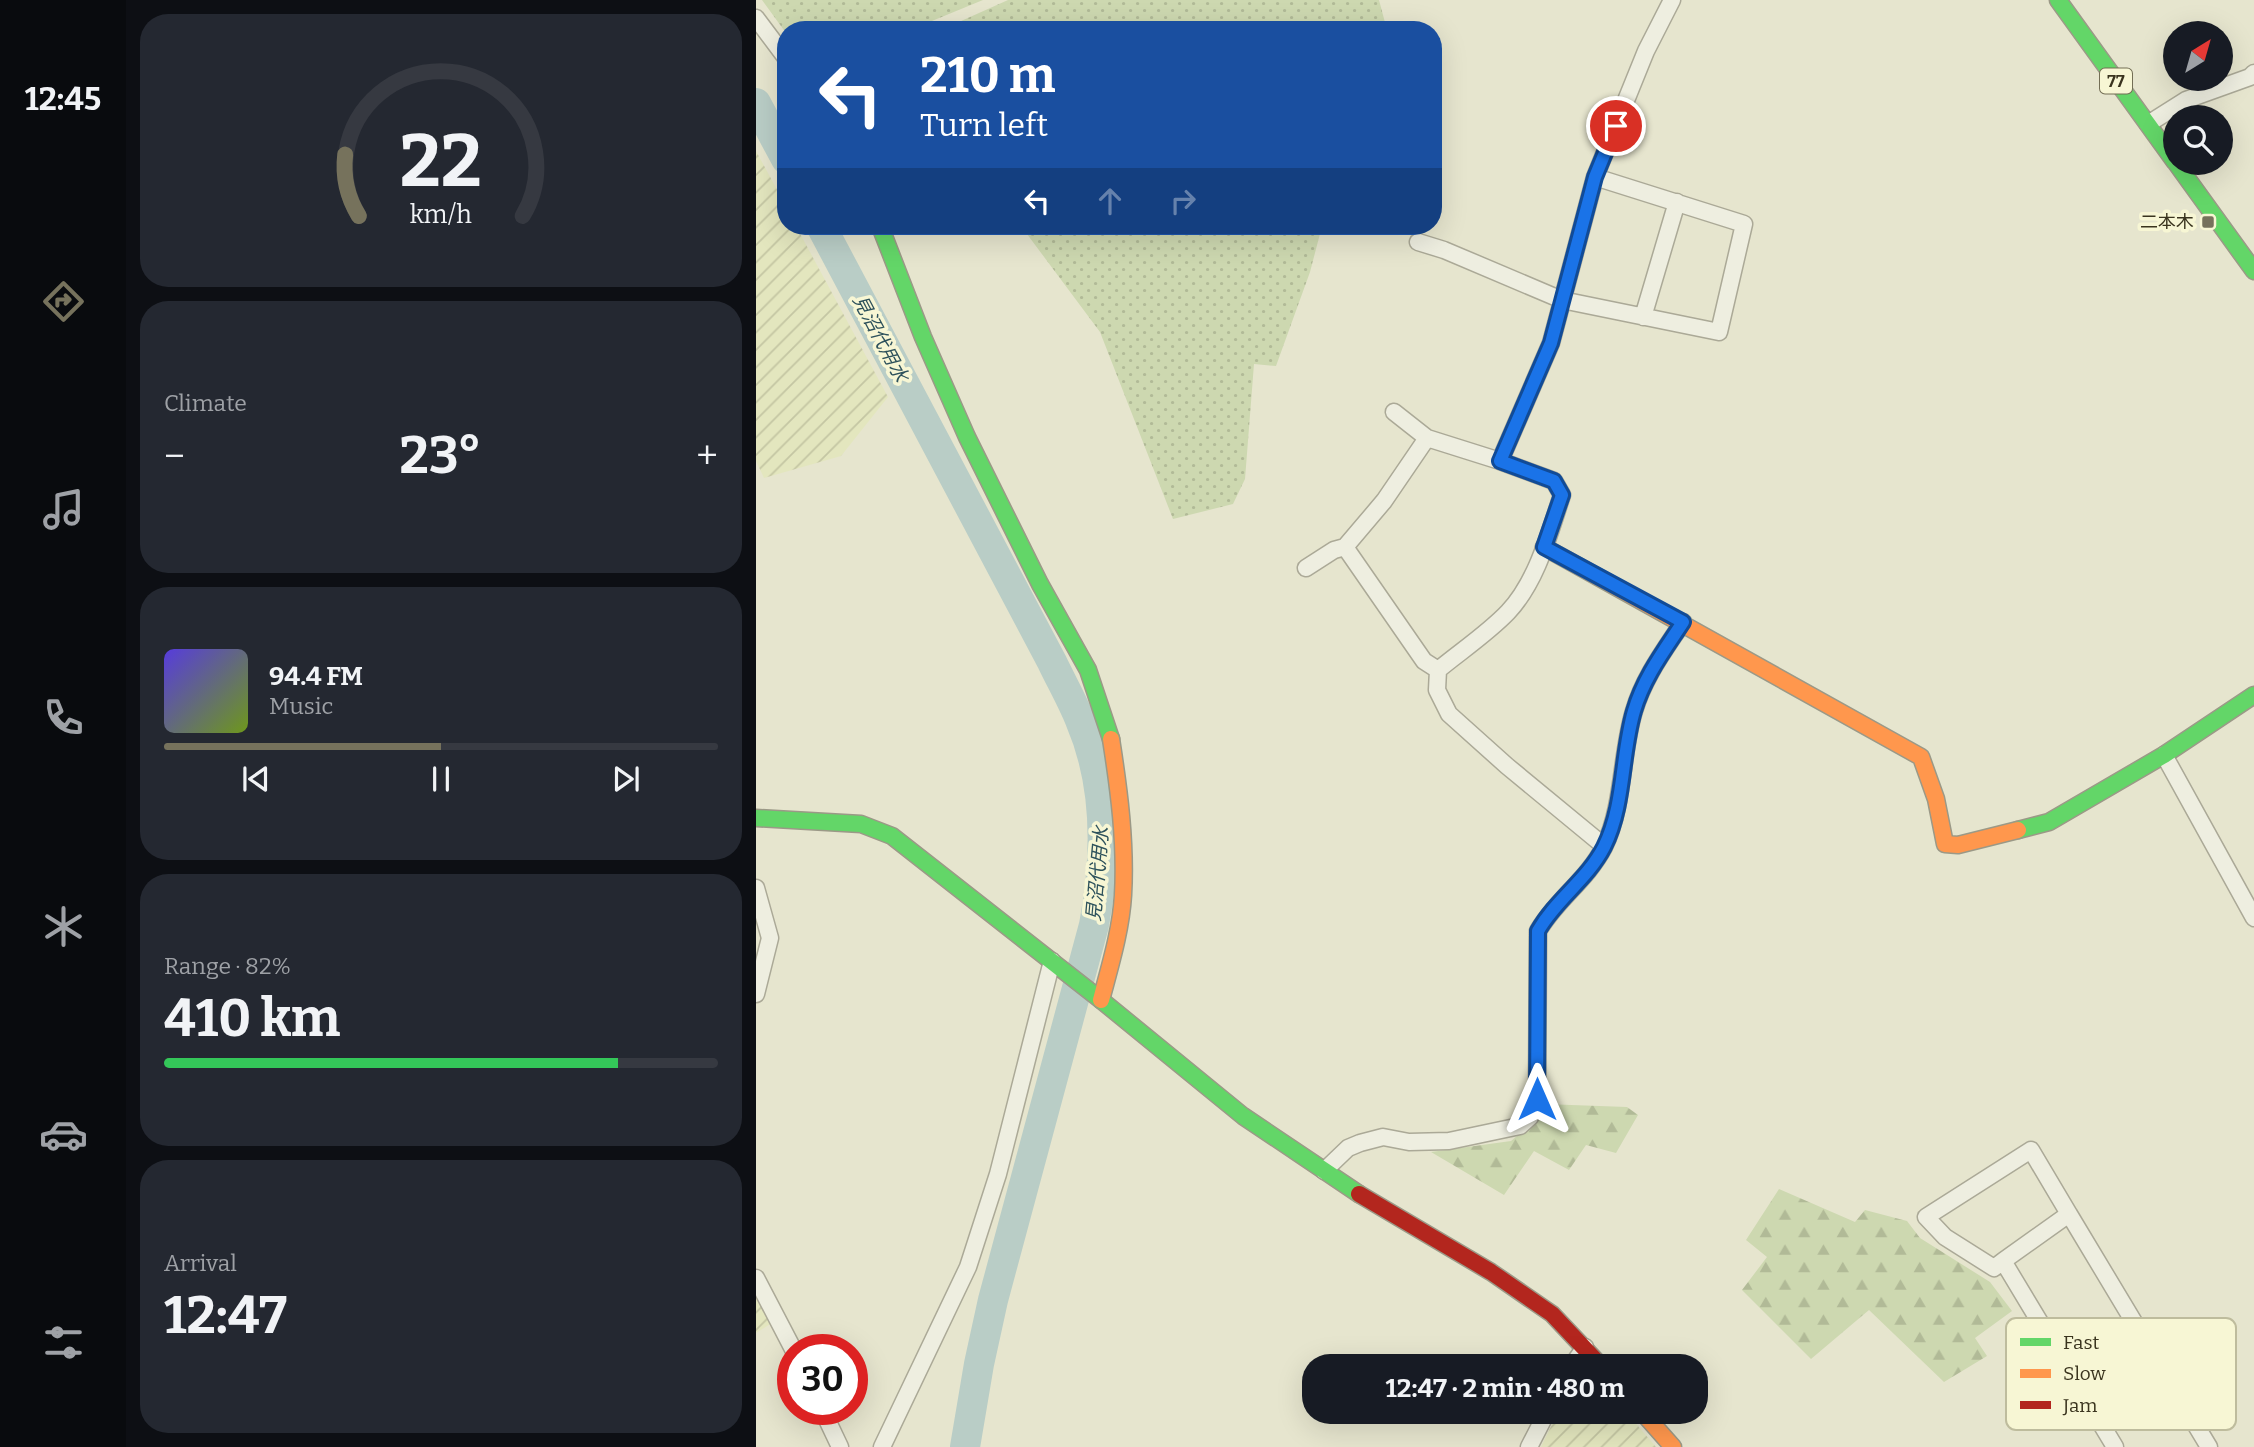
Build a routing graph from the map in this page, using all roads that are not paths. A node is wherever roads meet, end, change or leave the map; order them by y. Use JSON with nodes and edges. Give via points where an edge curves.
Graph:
{"nodes":[{"id":1,"x":1672,"y":0,"type":"edge"},
{"id":2,"x":2058,"y":0,"type":"edge"},
{"id":3,"x":756,"y":18,"type":"edge"},
{"id":4,"x":777,"y":46,"type":"edge"},
{"id":5,"x":2254,"y":73,"type":"edge"},
{"id":6,"x":2148,"y":124,"type":"junction"},
{"id":7,"x":2163,"y":144,"type":"edge"},
{"id":8,"x":2185,"y":175,"type":"edge"},
{"id":9,"x":1595,"y":177,"type":"junction"},
{"id":10,"x":1676,"y":202,"type":"junction"},
{"id":11,"x":883,"y":235,"type":"edge"},
{"id":12,"x":1418,"y":242,"type":"dead end"},
{"id":13,"x":2254,"y":271,"type":"edge"},
{"id":14,"x":1562,"y":300,"type":"junction"},
{"id":15,"x":1643,"y":317,"type":"junction"},
{"id":16,"x":1394,"y":412,"type":"dead end"},
{"id":17,"x":1427,"y":438,"type":"junction"},
{"id":18,"x":1500,"y":461,"type":"junction"},
{"id":19,"x":1345,"y":547,"type":"junction"},
{"id":20,"x":1544,"y":547,"type":"junction"},
{"id":21,"x":1306,"y":568,"type":"dead end"},
{"id":22,"x":1683,"y":622,"type":"junction"},
{"id":23,"x":1438,"y":670,"type":"junction"},
{"id":24,"x":2254,"y":695,"type":"edge"},
{"id":25,"x":2164,"y":755,"type":"junction"},
{"id":26,"x":756,"y":818,"type":"edge"},
{"id":27,"x":1604,"y":846,"type":"junction"},
{"id":28,"x":756,"y":888,"type":"edge"},
{"id":29,"x":2254,"y":918,"type":"edge"},
{"id":30,"x":1056,"y":964,"type":"junction"},
{"id":31,"x":756,"y":994,"type":"edge"},
{"id":32,"x":1099,"y":998,"type":"junction"},
{"id":33,"x":1324,"y":1171,"type":"junction"},
{"id":34,"x":2069,"y":1214,"type":"junction"},
{"id":35,"x":2003,"y":1261,"type":"junction"},
{"id":36,"x":756,"y":1278,"type":"edge"},
{"id":37,"x":2037,"y":1318,"type":"edge"},
{"id":38,"x":2131,"y":1318,"type":"edge"},
{"id":39,"x":785,"y":1334,"type":"edge"},
{"id":40,"x":1585,"y":1347,"type":"junction"},
{"id":41,"x":1580,"y":1354,"type":"edge"},
{"id":42,"x":1591,"y":1354,"type":"edge"},
{"id":43,"x":1541,"y":1424,"type":"edge"},
{"id":44,"x":1653,"y":1424,"type":"edge"},
{"id":45,"x":830,"y":1425,"type":"edge"},
{"id":46,"x":2105,"y":1430,"type":"edge"},
{"id":47,"x":2199,"y":1430,"type":"edge"},
{"id":48,"x":840,"y":1447,"type":"edge"},
{"id":49,"x":882,"y":1447,"type":"edge"},
{"id":50,"x":1530,"y":1447,"type":"edge"},
{"id":51,"x":1673,"y":1447,"type":"edge"},
{"id":52,"x":2115,"y":1447,"type":"edge"},
{"id":53,"x":2209,"y":1447,"type":"edge"}],
"edges":[{"from":1,"to":9,"type":"street"},
{"from":2,"to":6,"type":"street","number":"77"},
{"from":3,"to":4,"type":"street"},
{"from":5,"to":6,"type":"street","via":[[2186,100]]},
{"from":6,"to":7,"type":"street","number":"77"},
{"from":8,"to":13,"type":"street","number":"77"},
{"from":9,"to":10,"type":"street"},
{"from":9,"to":14,"type":"street"},
{"from":10,"to":15,"type":"street"},
{"from":10,"to":15,"type":"street","via":[[1744,224],[1719,332]]},
{"from":11,"to":32,"type":"street","via":[[967,437],[1088,670],[1110,732],[1121,804],[1122,895],[1114,949]]},
{"from":12,"to":14,"type":"street"},
{"from":14,"to":15,"type":"street"},
{"from":14,"to":18,"type":"street","via":[[1551,343]]},
{"from":16,"to":17,"type":"street"},
{"from":17,"to":18,"type":"street"},
{"from":17,"to":19,"type":"street","via":[[1384,501]]},
{"from":18,"to":20,"type":"street","via":[[1554,481],[1562,495]]},
{"from":19,"to":21,"type":"street"},
{"from":19,"to":23,"type":"street","via":[[1424,661]]},
{"from":20,"to":22,"type":"street"},
{"from":20,"to":23,"type":"street","via":[[1524,592],[1508,612]]},
{"from":22,"to":25,"type":"street","via":[[1921,757],[1945,844],[1958,845],[2049,822]]},
{"from":22,"to":27,"type":"street","via":[[1646,678],[1633,713],[1625,769]]},
{"from":23,"to":27,"type":"street","via":[[1437,690],[1449,713]]},
{"from":24,"to":25,"type":"street"},
{"from":25,"to":29,"type":"street"},
{"from":26,"to":30,"type":"street","via":[[861,824],[892,836]]},
{"from":27,"to":33,"type":"street","via":[[1538,931],[1537,1099],[1530,1117],[1520,1126],[1449,1141],[1383,1137],[1360,1143]]},
{"from":28,"to":31,"type":"street","via":[[770,938]]},
{"from":30,"to":32,"type":"street"},
{"from":30,"to":49,"type":"street","via":[[968,1267]]},
{"from":32,"to":33,"type":"street","via":[[1244,1116]]},
{"from":33,"to":40,"type":"street","via":[[1511,1286],[1552,1314]]},
{"from":34,"to":35,"type":"street"},
{"from":34,"to":35,"type":"street","via":[[2031,1150],[1926,1217],[1945,1237],[1994,1268]]},
{"from":34,"to":38,"type":"street"},
{"from":35,"to":37,"type":"street"},
{"from":36,"to":39,"type":"street"},
{"from":40,"to":41,"type":"street"},
{"from":40,"to":42,"type":"street"},
{"from":43,"to":50,"type":"street"},
{"from":44,"to":51,"type":"street"},
{"from":45,"to":48,"type":"street"},
{"from":46,"to":52,"type":"street"},
{"from":47,"to":53,"type":"street"}]}
